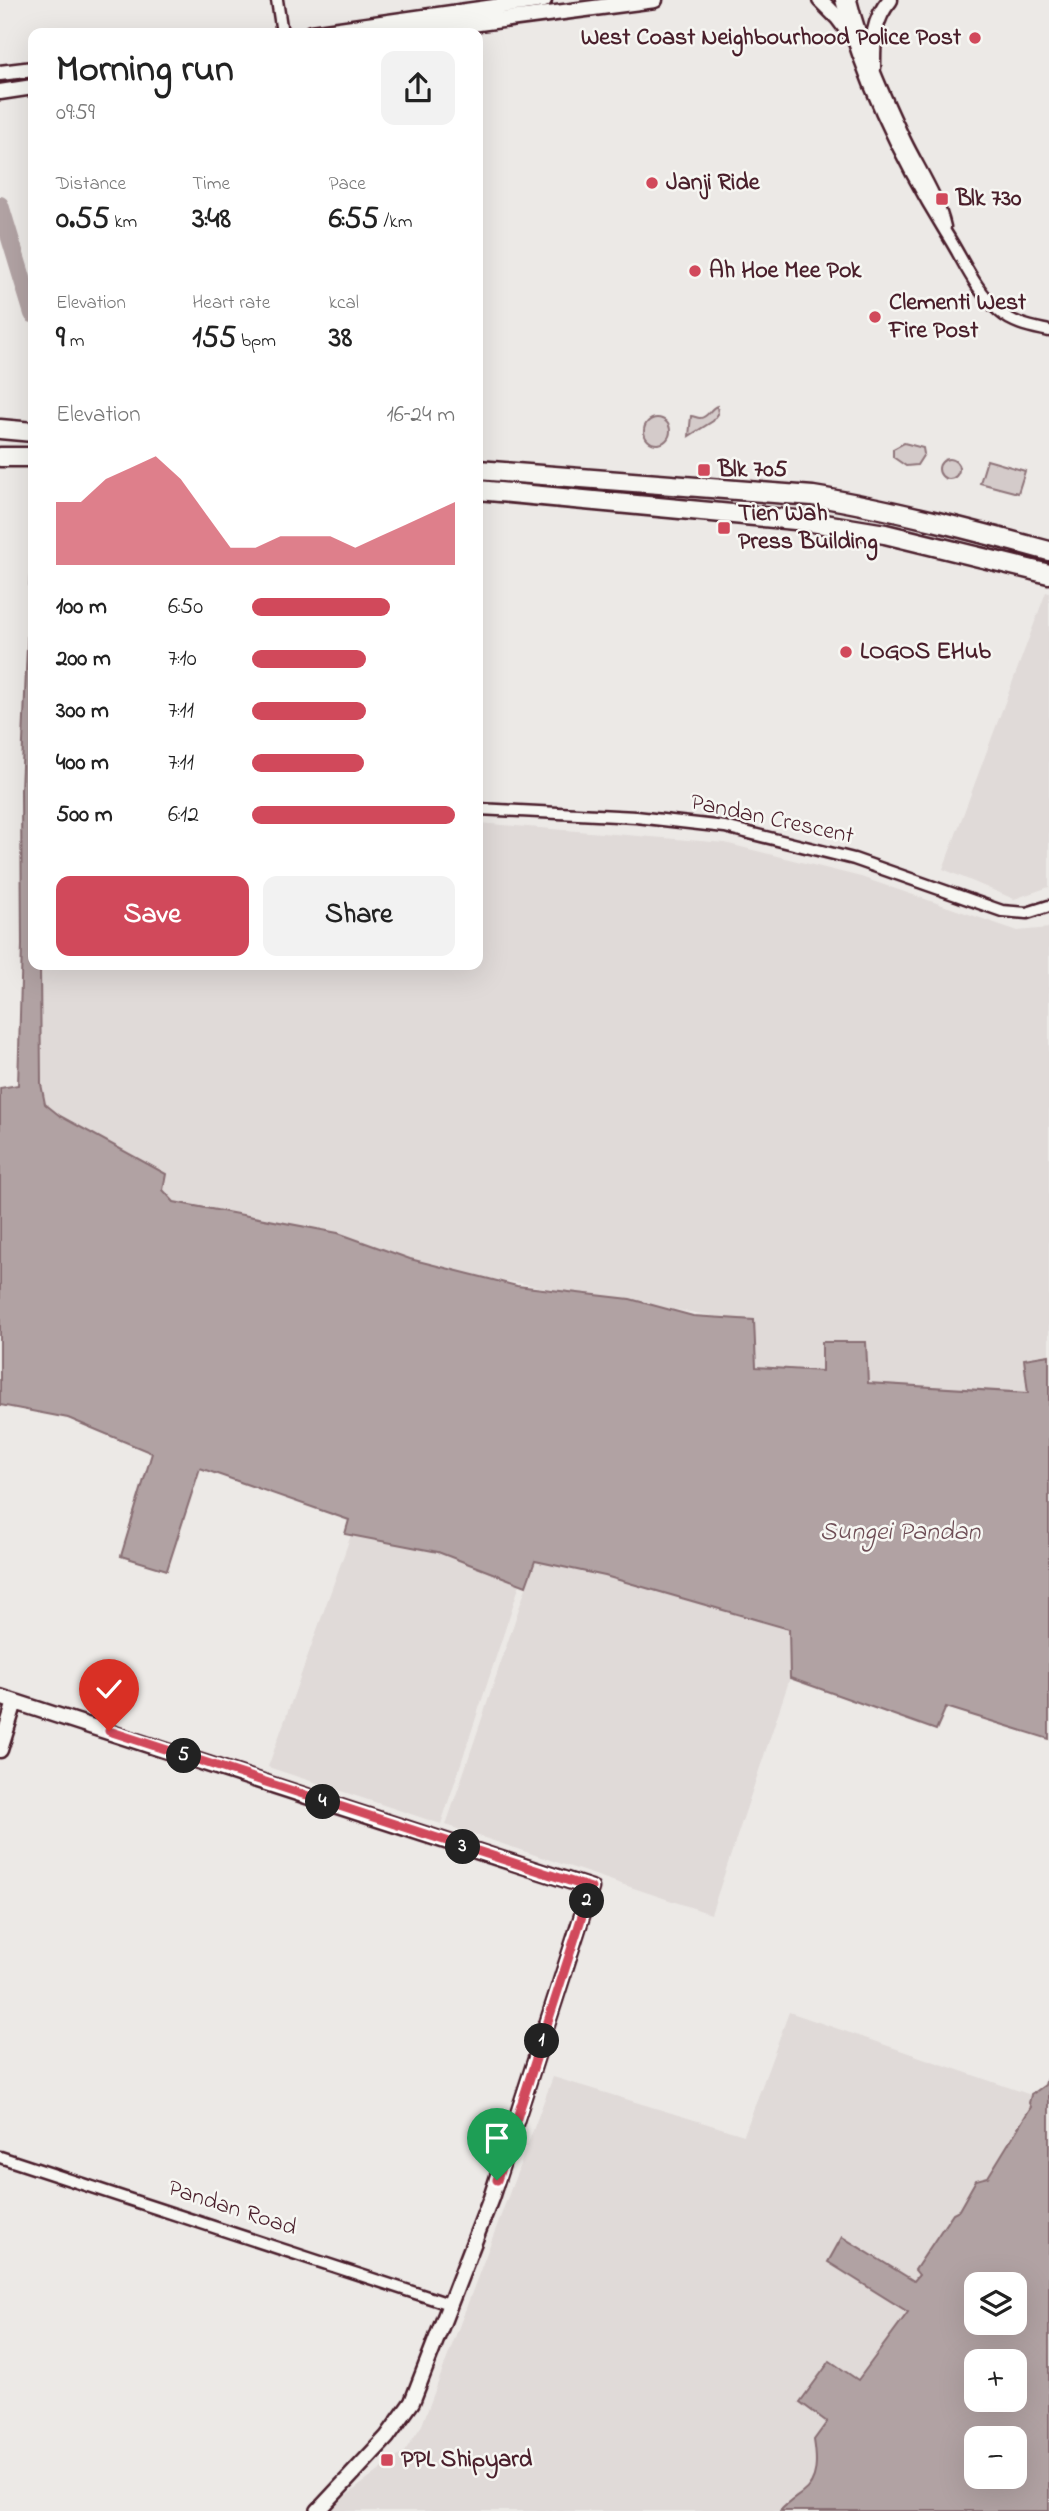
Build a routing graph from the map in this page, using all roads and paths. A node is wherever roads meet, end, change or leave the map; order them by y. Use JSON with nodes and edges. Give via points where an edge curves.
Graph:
{"nodes":[{"id":1,"x":277,"y":0,"type":"edge"},
{"id":2,"x":544,"y":0,"type":"edge"},
{"id":3,"x":655,"y":0,"type":"edge"},
{"id":4,"x":820,"y":0,"type":"edge"},
{"id":5,"x":841,"y":0,"type":"edge"},
{"id":6,"x":851,"y":0,"type":"edge"},
{"id":7,"x":890,"y":0,"type":"edge"},
{"id":8,"x":499,"y":3,"type":"edge"},
{"id":9,"x":615,"y":3,"type":"edge"},
{"id":10,"x":429,"y":23,"type":"junction"},
{"id":11,"x":281,"y":28,"type":"edge"},
{"id":12,"x":370,"y":28,"type":"edge"},
{"id":13,"x":416,"y":28,"type":"edge"},
{"id":14,"x":850,"y":34,"type":"junction"},
{"id":15,"x":873,"y":68,"type":"junction"},
{"id":16,"x":28,"y":70,"type":"edge"},
{"id":17,"x":0,"y":73,"type":"edge"},
{"id":18,"x":28,"y":88,"type":"edge"},
{"id":19,"x":0,"y":92,"type":"edge"},
{"id":20,"x":947,"y":234,"type":"junction"},
{"id":21,"x":1049,"y":331,"type":"edge"},
{"id":22,"x":483,"y":470,"type":"edge"},
{"id":23,"x":617,"y":482,"type":"junction"},
{"id":24,"x":483,"y":490,"type":"edge"},
{"id":25,"x":617,"y":503,"type":"junction"},
{"id":26,"x":1049,"y":551,"type":"edge"},
{"id":27,"x":1049,"y":574,"type":"edge"},
{"id":28,"x":483,"y":809,"type":"edge"},
{"id":29,"x":1049,"y":906,"type":"edge"},
{"id":30,"x":0,"y":1697,"type":"edge"},
{"id":31,"x":15,"y":1702,"type":"junction"},
{"id":32,"x":0,"y":1750,"type":"edge"},
{"id":33,"x":0,"y":2157,"type":"edge"},
{"id":34,"x":449,"y":2304,"type":"junction"},
{"id":35,"x":318,"y":2511,"type":"edge"}],
"edges":[{"from":1,"to":11,"type":"street"},
{"from":2,"to":8,"type":"street"},
{"from":3,"to":9,"type":"street"},
{"from":4,"to":14,"type":"street"},
{"from":5,"to":14,"type":"street"},
{"from":6,"to":15,"type":"street"},
{"from":7,"to":15,"type":"street","via":[[877,16]]},
{"from":8,"to":10,"type":"street"},
{"from":9,"to":10,"type":"street"},
{"from":10,"to":12,"type":"street"},
{"from":10,"to":13,"type":"street"},
{"from":14,"to":20,"type":"street","via":[[874,101]]},
{"from":15,"to":20,"type":"street","via":[[940,206]]},
{"from":16,"to":17,"type":"street"},
{"from":18,"to":19,"type":"street"},
{"from":20,"to":21,"type":"street","via":[[979,291],[1002,314]]},
{"from":22,"to":23,"type":"highway"},
{"from":23,"to":25,"type":"highway","via":[[623,494]]},
{"from":23,"to":26,"type":"highway","via":[[813,496]]},
{"from":24,"to":25,"type":"highway"},
{"from":25,"to":27,"type":"highway","via":[[848,527]]},
{"from":28,"to":29,"type":"street","name":"Pandan Crescent","via":[[725,827],[854,859],[1002,911],[1027,913]]},
{"from":30,"to":31,"type":"street"},
{"from":31,"to":32,"type":"street"},
{"from":31,"to":34,"type":"street","via":[[591,1888],[491,2198]]},
{"from":33,"to":34,"type":"street","name":"Pandan Road"},
{"from":34,"to":35,"type":"street","via":[[406,2413]]}]}
